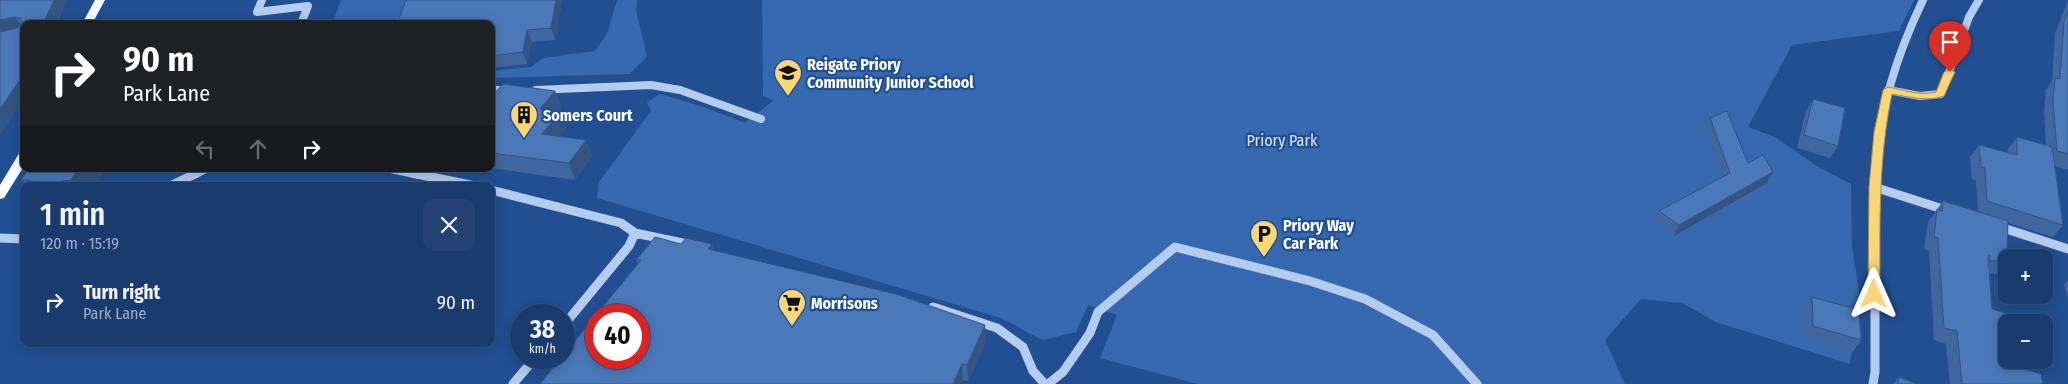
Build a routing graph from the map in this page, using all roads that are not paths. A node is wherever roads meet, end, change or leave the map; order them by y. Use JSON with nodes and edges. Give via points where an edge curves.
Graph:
{"nodes":[{"id":1,"x":100,"y":0,"type":"edge"},
{"id":2,"x":262,"y":0,"type":"edge"},
{"id":3,"x":1923,"y":0,"type":"edge"},
{"id":4,"x":1979,"y":0,"type":"edge"},
{"id":5,"x":88,"y":20,"type":"edge"},
{"id":6,"x":303,"y":20,"type":"edge"},
{"id":7,"x":495,"y":90,"type":"edge"},
{"id":8,"x":1888,"y":90,"type":"junction"},
{"id":9,"x":761,"y":119,"type":"dead end"},
{"id":10,"x":20,"y":162,"type":"edge"},
{"id":11,"x":200,"y":172,"type":"edge"},
{"id":12,"x":406,"y":172,"type":"edge"},
{"id":13,"x":178,"y":182,"type":"edge"},
{"id":14,"x":455,"y":182,"type":"edge"},
{"id":15,"x":1874,"y":187,"type":"junction"},
{"id":16,"x":495,"y":191,"type":"edge"},
{"id":17,"x":0,"y":195,"type":"edge"},
{"id":18,"x":1957,"y":213,"type":"edge"},
{"id":19,"x":1985,"y":222,"type":"edge"},
{"id":20,"x":635,"y":233,"type":"junction"},
{"id":21,"x":0,"y":238,"type":"edge"},
{"id":22,"x":20,"y":240,"type":"edge"},
{"id":23,"x":702,"y":248,"type":"edge"},
{"id":24,"x":2068,"y":249,"type":"edge"},
{"id":25,"x":926,"y":305,"type":"edge"},
{"id":26,"x":575,"y":312,"type":"edge"},
{"id":27,"x":526,"y":369,"type":"edge"},
{"id":28,"x":513,"y":384,"type":"edge"},
{"id":29,"x":1047,"y":384,"type":"edge"},
{"id":30,"x":1477,"y":384,"type":"edge"},
{"id":31,"x":1873,"y":384,"type":"edge"}],
"edges":[{"from":1,"to":5,"type":"main road"},
{"from":2,"to":6,"type":"street","via":[[257,12],[308,6]]},
{"from":3,"to":8,"type":"street","via":[[1903,43]]},
{"from":4,"to":8,"type":"street","via":[[1941,94],[1920,96]]},
{"from":7,"to":9,"type":"street","via":[[652,85],[680,90]]},
{"from":8,"to":15,"type":"street","via":[[1879,132]]},
{"from":10,"to":17,"type":"main road"},
{"from":11,"to":13,"type":"street"},
{"from":12,"to":14,"type":"street"},
{"from":15,"to":18,"type":"street"},
{"from":15,"to":31,"type":"street"},
{"from":16,"to":20,"type":"street","via":[[621,223]]},
{"from":19,"to":24,"type":"street"},
{"from":20,"to":23,"type":"street"},
{"from":20,"to":26,"type":"street","via":[[629,246]]},
{"from":21,"to":22,"type":"street"},
{"from":25,"to":29,"type":"street","via":[[997,328],[1023,347],[1033,371]]},
{"from":27,"to":28,"type":"street"},
{"from":29,"to":30,"type":"street","via":[[1063,372],[1090,333],[1098,312],[1175,247],[1310,281],[1365,299],[1433,335]]}]}
